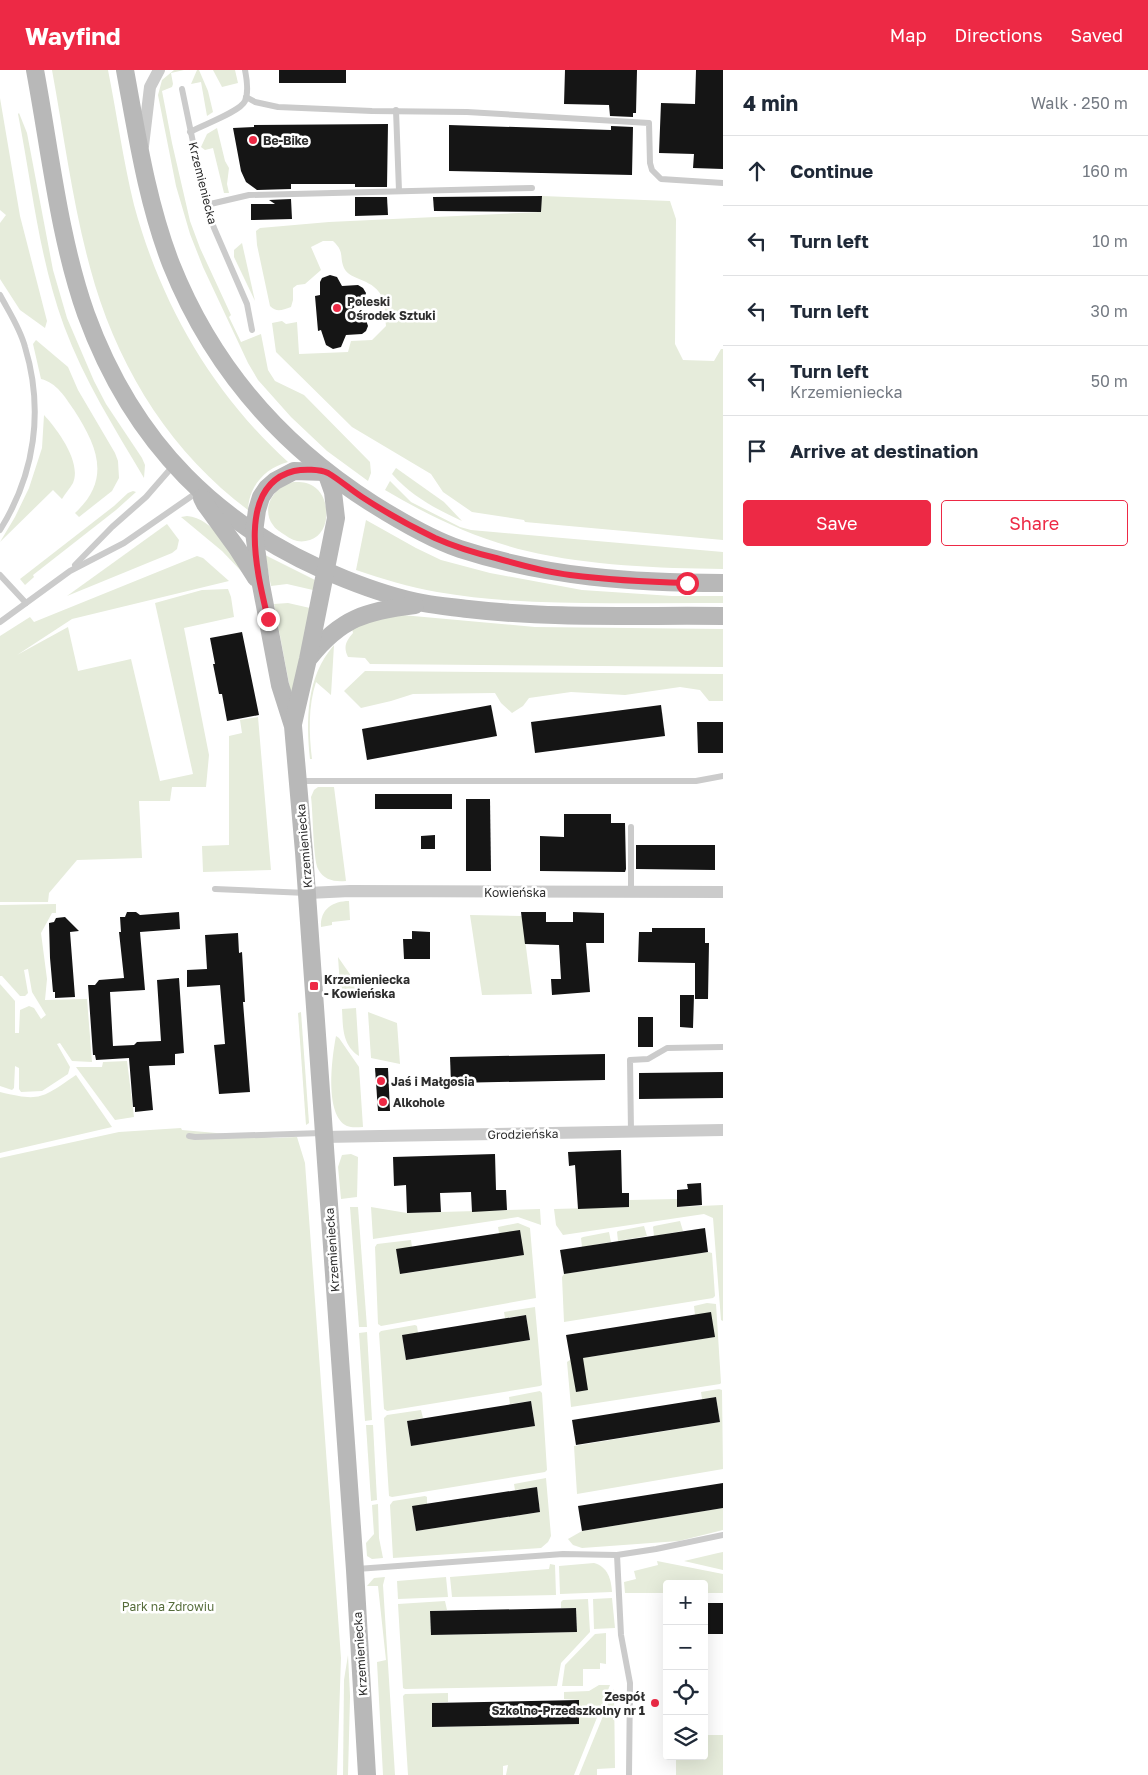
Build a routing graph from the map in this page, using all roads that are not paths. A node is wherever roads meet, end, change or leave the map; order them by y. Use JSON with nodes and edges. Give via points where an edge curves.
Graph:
{"nodes":[{"id":1,"x":35,"y":70,"type":"edge"},
{"id":2,"x":125,"y":70,"type":"edge"},
{"id":3,"x":159,"y":70,"type":"edge"},
{"id":4,"x":245,"y":70,"type":"edge"},
{"id":5,"x":182,"y":90,"type":"dead end"},
{"id":6,"x":246,"y":97,"type":"junction"},
{"id":7,"x":396,"y":110,"type":"junction"},
{"id":8,"x":190,"y":132,"type":"junction"},
{"id":9,"x":141,"y":158,"type":"junction"},
{"id":10,"x":723,"y":183,"type":"edge"},
{"id":11,"x":532,"y":188,"type":"dead end"},
{"id":12,"x":399,"y":191,"type":"junction"},
{"id":13,"x":206,"y":205,"type":"junction"},
{"id":14,"x":0,"y":295,"type":"edge"},
{"id":15,"x":252,"y":330,"type":"dead end"},
{"id":16,"x":174,"y":464,"type":"junction"},
{"id":17,"x":326,"y":472,"type":"junction"},
{"id":18,"x":199,"y":491,"type":"junction"},
{"id":19,"x":0,"y":530,"type":"edge"},
{"id":20,"x":254,"y":532,"type":"junction"},
{"id":21,"x":70,"y":571,"type":"junction"},
{"id":22,"x":325,"y":571,"type":"junction"},
{"id":23,"x":0,"y":575,"type":"edge"},
{"id":24,"x":723,"y":583,"type":"edge"},
{"id":25,"x":260,"y":585,"type":"junction"},
{"id":26,"x":26,"y":603,"type":"junction"},
{"id":27,"x":426,"y":604,"type":"junction"},
{"id":28,"x":723,"y":616,"type":"edge"},
{"id":29,"x":0,"y":622,"type":"edge"},
{"id":30,"x":308,"y":659,"type":"junction"},
{"id":31,"x":293,"y":726,"type":"junction"},
{"id":32,"x":723,"y":776,"type":"edge"},
{"id":33,"x":297,"y":781,"type":"junction"},
{"id":34,"x":631,"y":827,"type":"dead end"},
{"id":35,"x":215,"y":889,"type":"dead end"},
{"id":36,"x":631,"y":892,"type":"junction"},
{"id":37,"x":723,"y":892,"type":"edge"},
{"id":38,"x":308,"y":893,"type":"junction"},
{"id":39,"x":723,"y":1047,"type":"edge"},
{"id":40,"x":723,"y":1130,"type":"edge"},
{"id":41,"x":631,"y":1132,"type":"junction"},
{"id":42,"x":323,"y":1135,"type":"junction"},
{"id":43,"x":190,"y":1136,"type":"dead end"},
{"id":44,"x":723,"y":1535,"type":"edge"},
{"id":45,"x":617,"y":1555,"type":"junction"},
{"id":46,"x":355,"y":1570,"type":"junction"},
{"id":47,"x":367,"y":1775,"type":"edge"},
{"id":48,"x":629,"y":1775,"type":"edge"}],
"edges":[{"from":1,"to":16,"type":"main road","via":[[63,224],[86,312],[101,351],[124,394],[155,442]]},
{"from":2,"to":9,"type":"main road"},
{"from":3,"to":9,"type":"street","via":[[150,87]]},
{"from":4,"to":6,"type":"lane","via":[[248,83]]},
{"from":5,"to":8,"type":"lane","name":"Krzemieniecka"},
{"from":6,"to":7,"type":"lane","via":[[278,107]]},
{"from":6,"to":8,"type":"lane","via":[[240,107]]},
{"from":7,"to":10,"type":"lane","via":[[649,122],[650,163],[661,179]]},
{"from":7,"to":12,"type":"lane"},
{"from":8,"to":13,"type":"lane","name":"Krzemieniecka"},
{"from":9,"to":17,"type":"main road","via":[[172,264],[210,341],[246,394]]},
{"from":11,"to":12,"type":"lane"},
{"from":12,"to":13,"type":"lane","via":[[247,195]]},
{"from":13,"to":15,"type":"lane","name":"Krzemieniecka","via":[[247,304]]},
{"from":14,"to":19,"type":"lane","via":[[22,338],[32,376],[36,416],[19,497]]},
{"from":16,"to":18,"type":"main road"},
{"from":16,"to":21,"type":"lane","via":[[152,491]]},
{"from":17,"to":20,"type":"main road","name":"Krzemieniecka","via":[[294,471],[275,481],[261,497]]},
{"from":17,"to":22,"type":"main road","name":"Krzemieniecka","via":[[336,513]]},
{"from":17,"to":24,"type":"main road","via":[[391,515],[460,548],[570,575],[622,581]]},
{"from":18,"to":20,"type":"main road"},
{"from":18,"to":21,"type":"lane","via":[[124,543]]},
{"from":18,"to":25,"type":"main road"},
{"from":20,"to":22,"type":"main road"},
{"from":20,"to":25,"type":"main road","name":"Krzemieniecka"},
{"from":21,"to":26,"type":"lane"},
{"from":22,"to":27,"type":"main road","via":[[390,595]]},
{"from":22,"to":30,"type":"main road","name":"Krzemieniecka"},
{"from":23,"to":26,"type":"lane"},
{"from":25,"to":31,"type":"main road","name":"Krzemieniecka","via":[[280,685]]},
{"from":26,"to":29,"type":"lane"},
{"from":27,"to":28,"type":"main road","via":[[545,615]]},
{"from":27,"to":30,"type":"main road","via":[[380,610],[349,621]]},
{"from":30,"to":31,"type":"main road","name":"Krzemieniecka"},
{"from":31,"to":33,"type":"main road","name":"Krzemieniecka"},
{"from":32,"to":33,"type":"lane","via":[[696,781]]},
{"from":33,"to":38,"type":"main road","name":"Krzemieniecka"},
{"from":34,"to":36,"type":"lane"},
{"from":35,"to":38,"type":"lane"},
{"from":36,"to":37,"type":"street","name":"Kowieńska"},
{"from":36,"to":38,"type":"street","name":"Kowieńska"},
{"from":38,"to":42,"type":"main road","name":"Krzemieniecka"},
{"from":39,"to":41,"type":"lane","via":[[665,1048],[648,1059],[630,1060]]},
{"from":40,"to":41,"type":"street","name":"Grodzieńska"},
{"from":41,"to":42,"type":"street","name":"Grodzieńska"},
{"from":42,"to":43,"type":"lane"},
{"from":42,"to":46,"type":"main road","name":"Krzemieniecka"},
{"from":44,"to":45,"type":"lane"},
{"from":45,"to":46,"type":"lane","via":[[563,1554]]},
{"from":45,"to":48,"type":"lane","via":[[621,1635],[630,1682]]},
{"from":46,"to":47,"type":"main road","name":"Krzemieniecka"}]}
